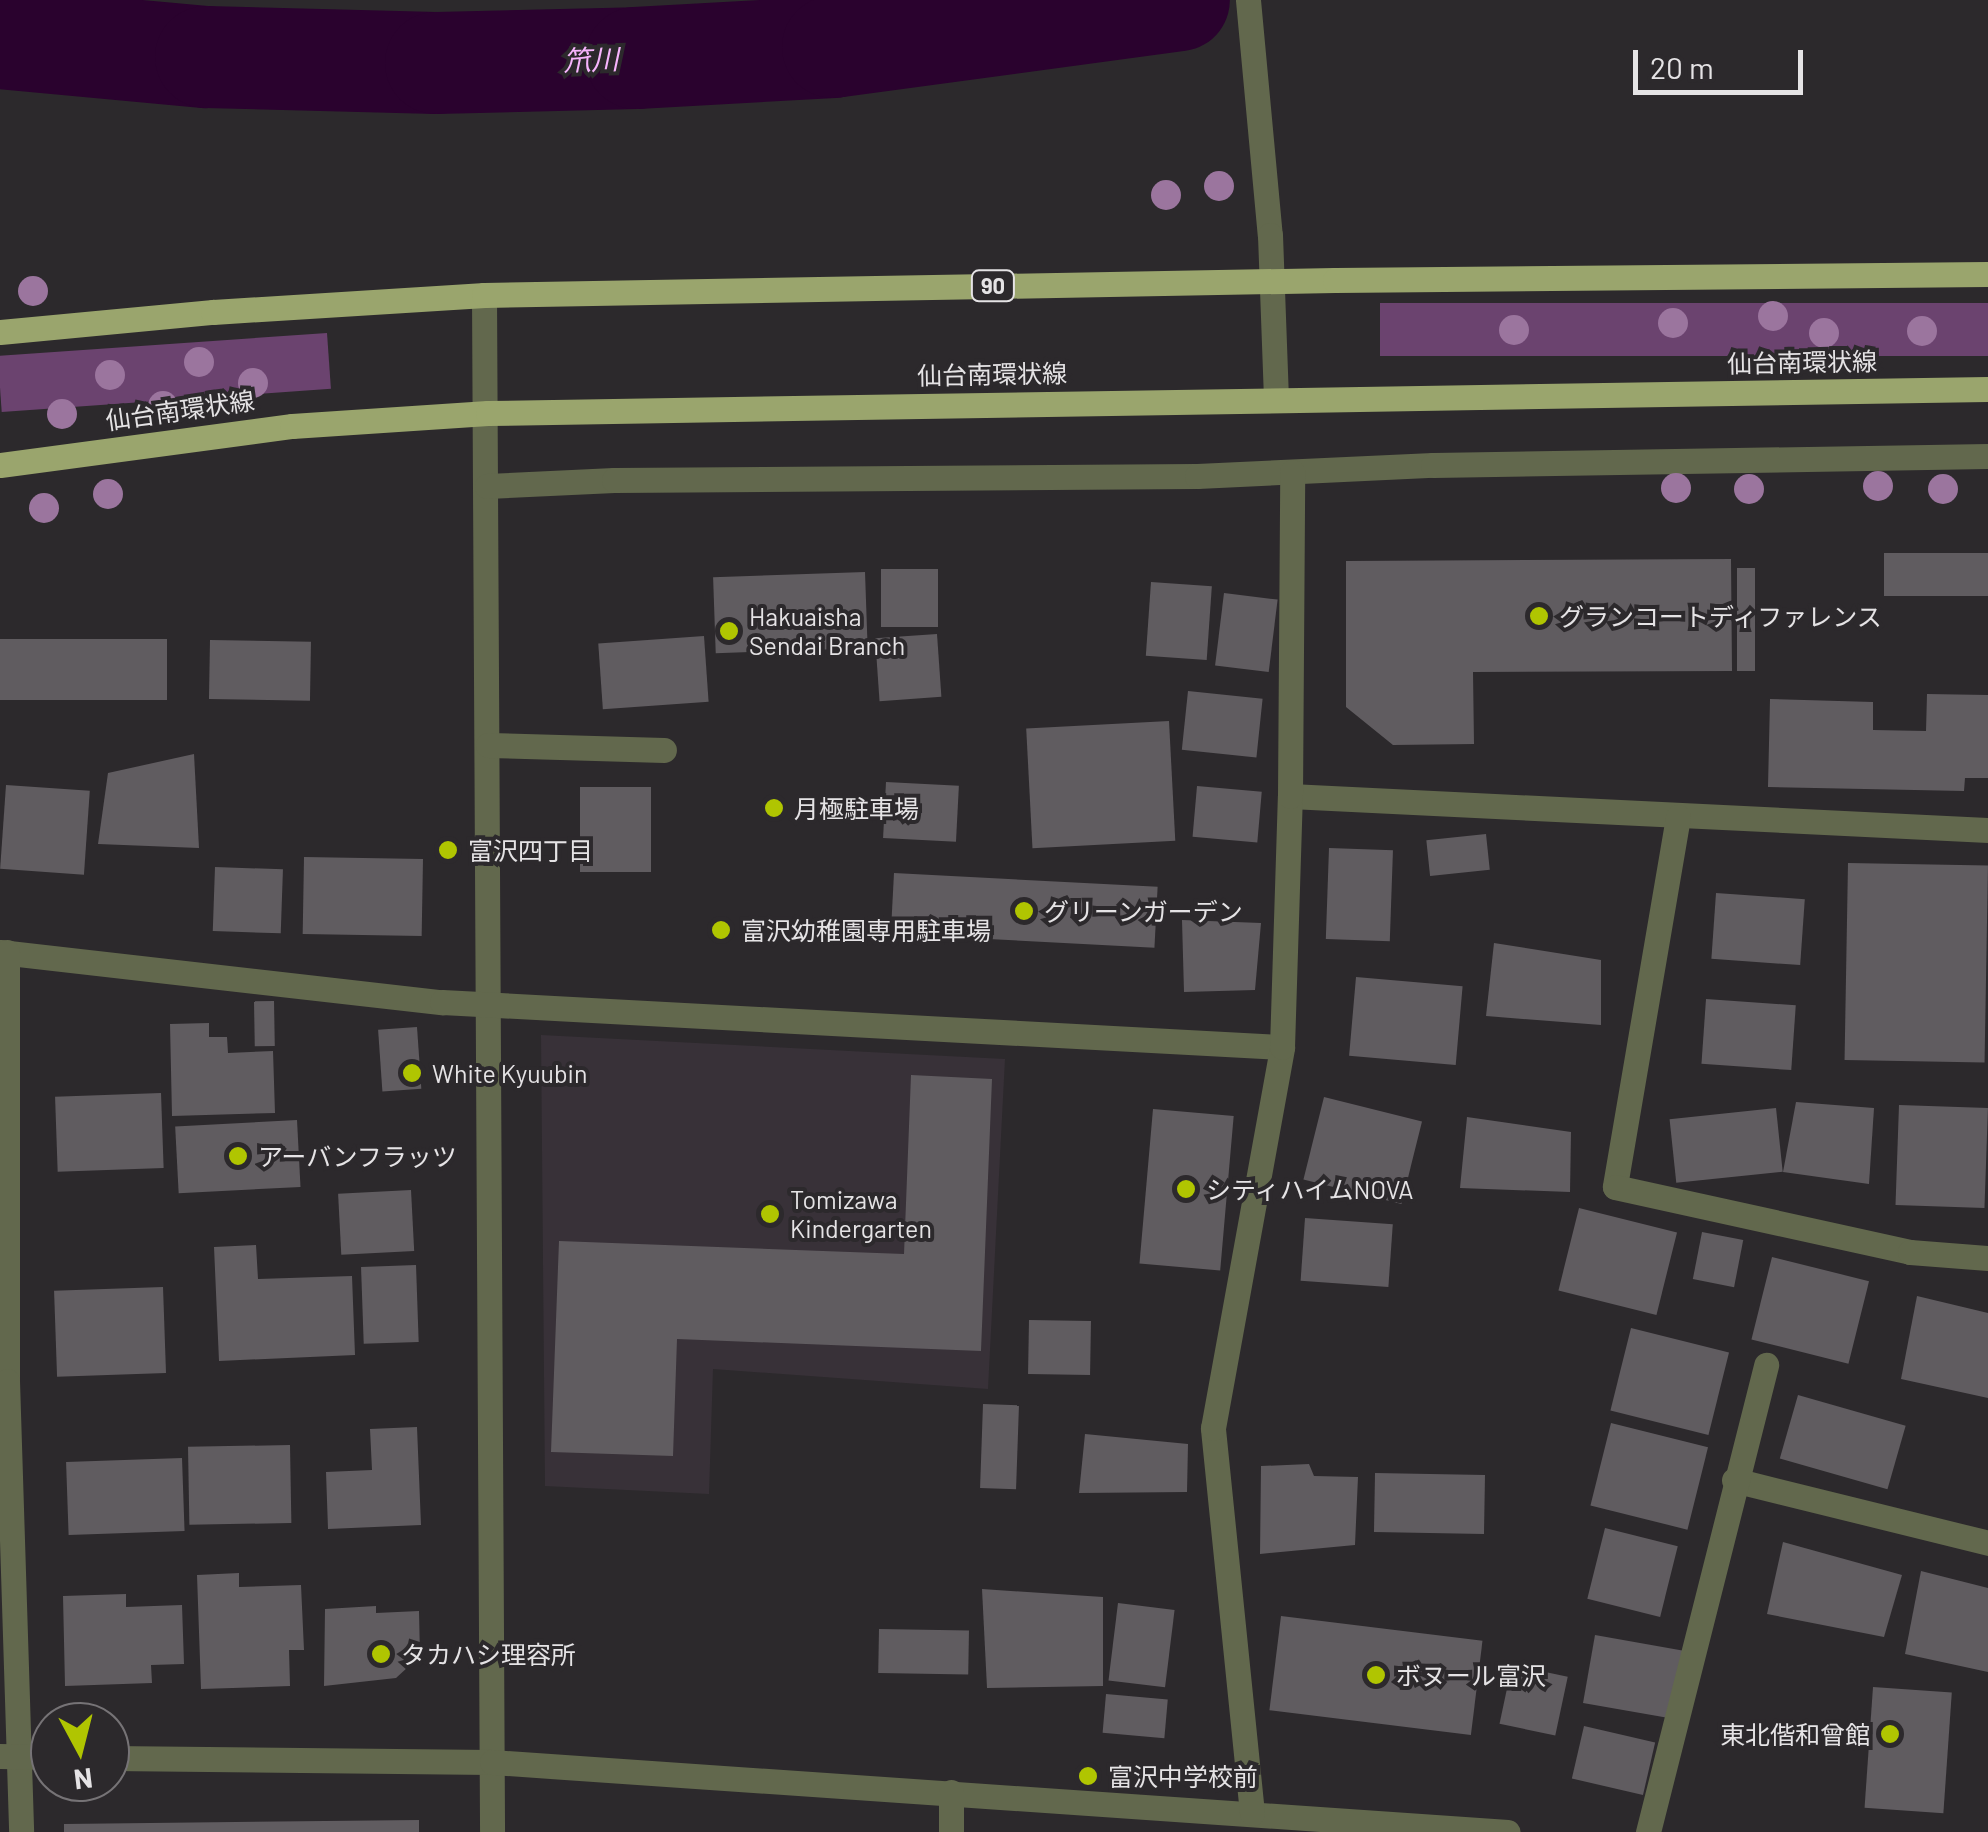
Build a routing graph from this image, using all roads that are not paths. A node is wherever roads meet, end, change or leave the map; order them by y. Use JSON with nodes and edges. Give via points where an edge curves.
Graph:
{"nodes":[{"id":1,"x":1248,"y":0,"type":"edge"},
{"id":2,"x":1988,"y":274,"type":"edge"},
{"id":3,"x":1272,"y":280,"type":"junction"},
{"id":4,"x":484,"y":296,"type":"junction"},
{"id":5,"x":0,"y":332,"type":"edge"},
{"id":6,"x":1988,"y":390,"type":"edge"},
{"id":7,"x":1276,"y":398,"type":"junction"},
{"id":8,"x":488,"y":413,"type":"junction"},
{"id":9,"x":1988,"y":456,"type":"edge"},
{"id":10,"x":0,"y":465,"type":"edge"},
{"id":11,"x":1292,"y":472,"type":"junction"},
{"id":12,"x":488,"y":486,"type":"junction"},
{"id":13,"x":488,"y":746,"type":"junction"},
{"id":14,"x":664,"y":750,"type":"dead end"},
{"id":15,"x":1290,"y":796,"type":"junction"},
{"id":16,"x":1678,"y":818,"type":"junction"},
{"id":17,"x":1988,"y":830,"type":"edge"},
{"id":18,"x":3,"y":952,"type":"edge"},
{"id":19,"x":486,"y":1004,"type":"junction"},
{"id":20,"x":1282,"y":1047,"type":"junction"},
{"id":21,"x":1988,"y":1258,"type":"edge"},
{"id":22,"x":1766,"y":1365,"type":"dead end"},
{"id":23,"x":3,"y":1380,"type":"edge"},
{"id":24,"x":1734,"y":1480,"type":"junction"},
{"id":25,"x":1988,"y":1543,"type":"edge"},
{"id":26,"x":10,"y":1756,"type":"edge"},
{"id":27,"x":130,"y":1758,"type":"edge"},
{"id":28,"x":492,"y":1762,"type":"junction"},
{"id":29,"x":951,"y":1792,"type":"junction"},
{"id":30,"x":1252,"y":1813,"type":"junction"},
{"id":31,"x":21,"y":1832,"type":"edge"},
{"id":32,"x":492,"y":1832,"type":"edge"},
{"id":33,"x":952,"y":1832,"type":"edge"},
{"id":34,"x":1508,"y":1832,"type":"edge"},
{"id":35,"x":1648,"y":1832,"type":"edge"}],
"edges":[{"from":1,"to":3,"type":"street"},
{"from":2,"to":3,"type":"main road","number":"90"},
{"from":3,"to":4,"type":"main road","number":"90"},
{"from":3,"to":7,"type":"street"},
{"from":4,"to":5,"type":"main road","number":"90"},
{"from":4,"to":8,"type":"street"},
{"from":6,"to":7,"type":"main road","name":"仙台南環状線"},
{"from":7,"to":8,"type":"main road","name":"仙台南環状線"},
{"from":8,"to":10,"type":"main road","name":"仙台南環状線","via":[[292,426]]},
{"from":8,"to":12,"type":"street"},
{"from":9,"to":11,"type":"street"},
{"from":11,"to":12,"type":"street"},
{"from":11,"to":15,"type":"street"},
{"from":12,"to":13,"type":"street"},
{"from":13,"to":14,"type":"street"},
{"from":13,"to":19,"type":"street"},
{"from":15,"to":16,"type":"street"},
{"from":15,"to":20,"type":"street"},
{"from":16,"to":17,"type":"street"},
{"from":16,"to":21,"type":"street","via":[[1615,1187],[1910,1252]]},
{"from":18,"to":19,"type":"street"},
{"from":18,"to":23,"type":"street"},
{"from":19,"to":20,"type":"street"},
{"from":19,"to":28,"type":"street"},
{"from":20,"to":30,"type":"street","via":[[1213,1428]]},
{"from":22,"to":24,"type":"street"},
{"from":23,"to":26,"type":"street"},
{"from":24,"to":25,"type":"street"},
{"from":24,"to":35,"type":"street"},
{"from":26,"to":31,"type":"street"},
{"from":27,"to":28,"type":"street"},
{"from":28,"to":29,"type":"street"},
{"from":28,"to":32,"type":"street"},
{"from":29,"to":30,"type":"street"},
{"from":29,"to":33,"type":"street"},
{"from":30,"to":34,"type":"street"}]}
